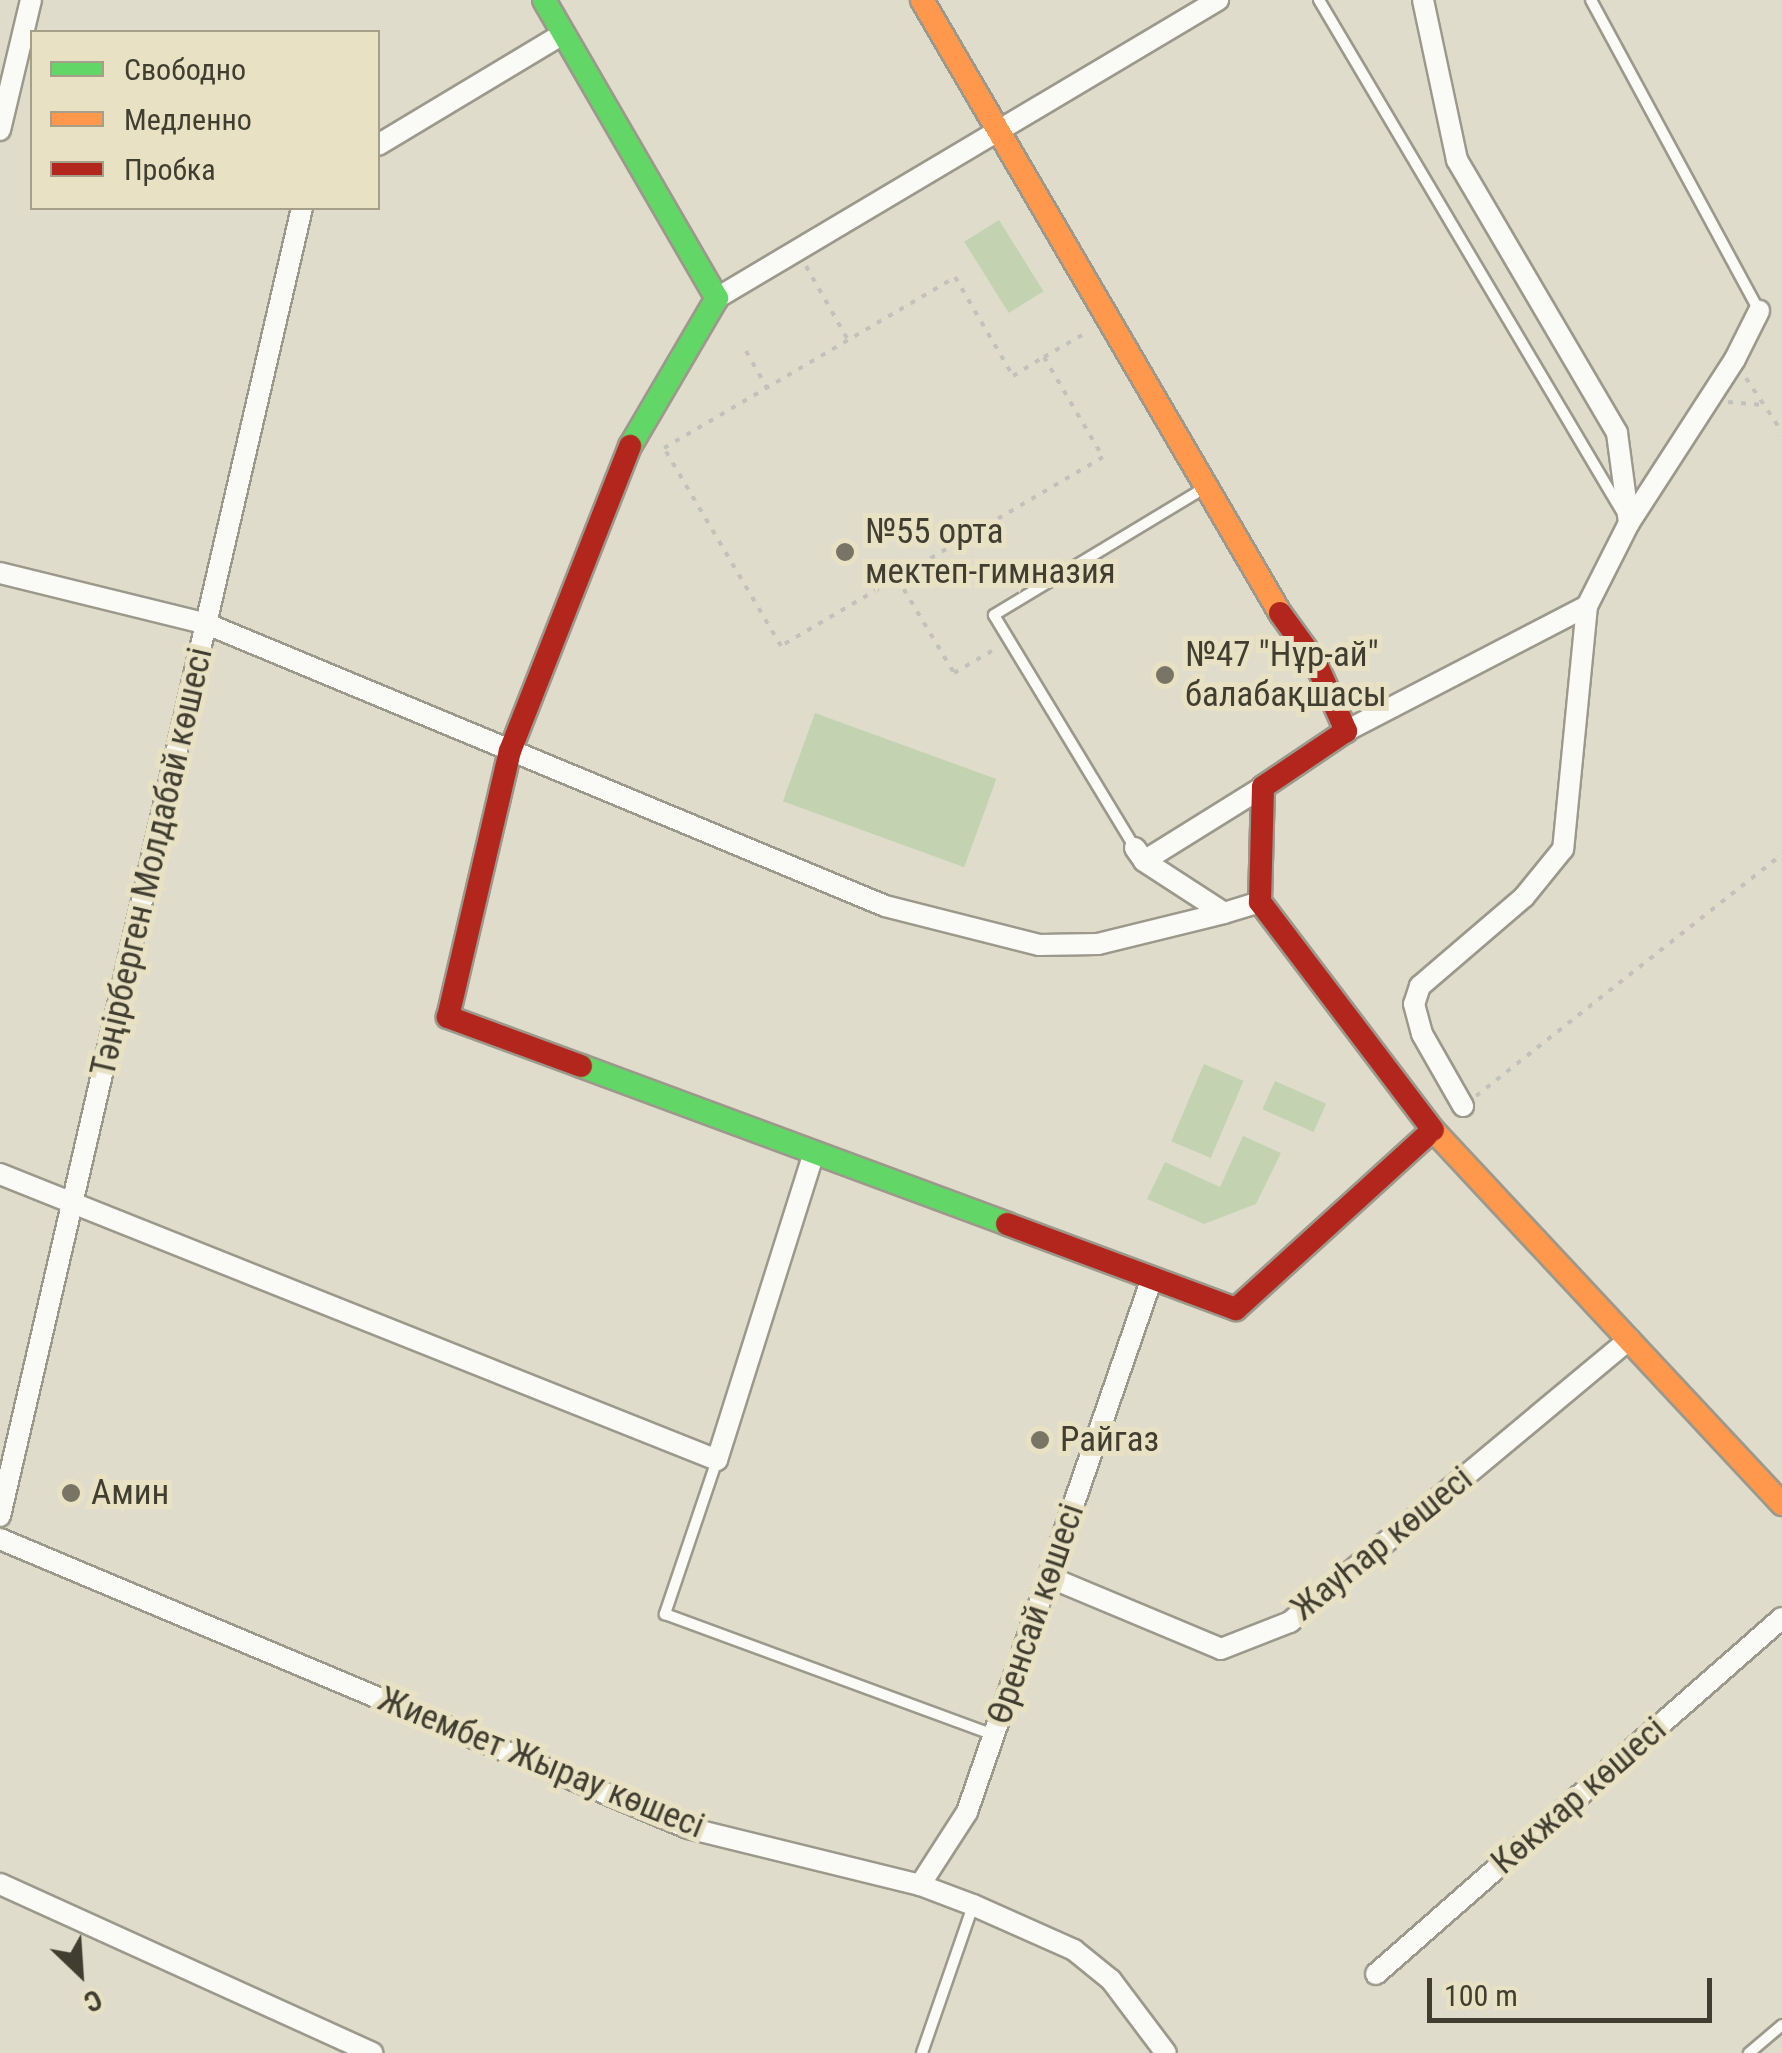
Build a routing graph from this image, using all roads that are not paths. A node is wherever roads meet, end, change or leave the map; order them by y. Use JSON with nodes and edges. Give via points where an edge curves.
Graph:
{"nodes":[{"id":1,"x":31,"y":0,"type":"edge"},
{"id":2,"x":544,"y":0,"type":"edge"},
{"id":3,"x":922,"y":0,"type":"edge"},
{"id":4,"x":1218,"y":0,"type":"edge"},
{"id":5,"x":1319,"y":0,"type":"edge"},
{"id":6,"x":1423,"y":0,"type":"edge"},
{"id":7,"x":1590,"y":0,"type":"edge"},
{"id":8,"x":563,"y":34,"type":"junction"},
{"id":9,"x":0,"y":130,"type":"edge"},
{"id":10,"x":1000,"y":130,"type":"junction"},
{"id":11,"x":380,"y":144,"type":"edge"},
{"id":12,"x":302,"y":210,"type":"edge"},
{"id":13,"x":716,"y":298,"type":"junction"},
{"id":14,"x":1759,"y":311,"type":"joint"},
{"id":15,"x":1206,"y":486,"type":"junction"},
{"id":16,"x":1629,"y":524,"type":"junction"},
{"id":17,"x":0,"y":572,"type":"edge"},
{"id":18,"x":1587,"y":606,"type":"junction"},
{"id":19,"x":207,"y":624,"type":"junction"},
{"id":20,"x":1346,"y":731,"type":"junction"},
{"id":21,"x":510,"y":751,"type":"junction"},
{"id":22,"x":1263,"y":787,"type":"junction"},
{"id":23,"x":1140,"y":854,"type":"junction"},
{"id":24,"x":1260,"y":902,"type":"junction"},
{"id":25,"x":1224,"y":913,"type":"junction"},
{"id":26,"x":1463,"y":1106,"type":"road end"},
{"id":27,"x":1433,"y":1130,"type":"junction"},
{"id":28,"x":814,"y":1152,"type":"junction"},
{"id":29,"x":0,"y":1174,"type":"edge"},
{"id":30,"x":74,"y":1204,"type":"junction"},
{"id":31,"x":1152,"y":1278,"type":"junction"},
{"id":32,"x":1630,"y":1339,"type":"junction"},
{"id":33,"x":717,"y":1460,"type":"junction"},
{"id":34,"x":1782,"y":1504,"type":"edge"},
{"id":35,"x":0,"y":1516,"type":"edge"},
{"id":36,"x":0,"y":1540,"type":"edge"},
{"id":37,"x":1048,"y":1578,"type":"junction"},
{"id":38,"x":1782,"y":1618,"type":"edge"},
{"id":39,"x":994,"y":1735,"type":"junction"},
{"id":40,"x":0,"y":1884,"type":"edge"},
{"id":41,"x":920,"y":1885,"type":"junction"},
{"id":42,"x":973,"y":1905,"type":"junction"},
{"id":43,"x":1376,"y":1974,"type":"dead end"},
{"id":44,"x":1782,"y":2025,"type":"edge"},
{"id":45,"x":372,"y":2053,"type":"edge"},
{"id":46,"x":922,"y":2053,"type":"edge"},
{"id":47,"x":1166,"y":2053,"type":"edge"},
{"id":48,"x":1749,"y":2053,"type":"edge"}],
"edges":[{"from":1,"to":9,"type":"street"},
{"from":2,"to":8,"type":"street"},
{"from":3,"to":10,"type":"street"},
{"from":4,"to":10,"type":"street"},
{"from":5,"to":16,"type":"lane"},
{"from":6,"to":16,"type":"street","via":[[1456,160],[1617,433]]},
{"from":7,"to":14,"type":"lane"},
{"from":8,"to":11,"type":"street"},
{"from":8,"to":13,"type":"street"},
{"from":10,"to":13,"type":"street"},
{"from":10,"to":15,"type":"street"},
{"from":12,"to":19,"type":"street","name":"Тәңірберген Молдабай көшесі"},
{"from":13,"to":21,"type":"street","via":[[636,430]]},
{"from":14,"to":16,"type":"street"},
{"from":15,"to":20,"type":"street","via":[[1315,661]]},
{"from":15,"to":23,"type":"lane","via":[[994,615]]},
{"from":16,"to":18,"type":"street"},
{"from":17,"to":19,"type":"street"},
{"from":18,"to":20,"type":"street"},
{"from":18,"to":26,"type":"street","via":[[1564,848],[1524,896],[1420,986],[1414,1004],[1422,1034]]},
{"from":19,"to":21,"type":"street"},
{"from":19,"to":30,"type":"street","name":"Тәңірберген Молдабай көшесі"},
{"from":20,"to":22,"type":"street"},
{"from":21,"to":25,"type":"street","via":[[885,906],[1039,945],[1098,944]]},
{"from":21,"to":28,"type":"street","via":[[448,1016]]},
{"from":22,"to":23,"type":"street"},
{"from":22,"to":24,"type":"street"},
{"from":23,"to":25,"type":"street"},
{"from":24,"to":25,"type":"street"},
{"from":24,"to":27,"type":"street"},
{"from":27,"to":31,"type":"street","via":[[1236,1309]]},
{"from":27,"to":32,"type":"street"},
{"from":28,"to":31,"type":"street"},
{"from":28,"to":33,"type":"street"},
{"from":29,"to":30,"type":"street"},
{"from":30,"to":33,"type":"street"},
{"from":30,"to":35,"type":"street","name":"Тәңірберген Молдабай көшесі"},
{"from":31,"to":37,"type":"street","name":"Өренсай көшесі"},
{"from":32,"to":34,"type":"street"},
{"from":32,"to":37,"type":"street","name":"ЖауҺар көшесі","via":[[1290,1622],[1221,1650]]},
{"from":33,"to":39,"type":"lane","via":[[665,1614]]},
{"from":36,"to":41,"type":"street","name":"Жиембет Жырау көшесі","via":[[688,1828]]},
{"from":37,"to":39,"type":"street","name":"Өренсай көшесі"},
{"from":38,"to":43,"type":"street","name":"Көкжар көшесі"},
{"from":39,"to":41,"type":"street","name":"Өренсай көшесі","via":[[967,1812]]},
{"from":40,"to":45,"type":"street"},
{"from":41,"to":42,"type":"street","name":"Жиембет Жырау көшесі"},
{"from":42,"to":46,"type":"lane"},
{"from":42,"to":47,"type":"street","name":"Жиембет Жырау көшесі","via":[[1074,1950],[1111,1980]]},
{"from":44,"to":48,"type":"lane"}]}
